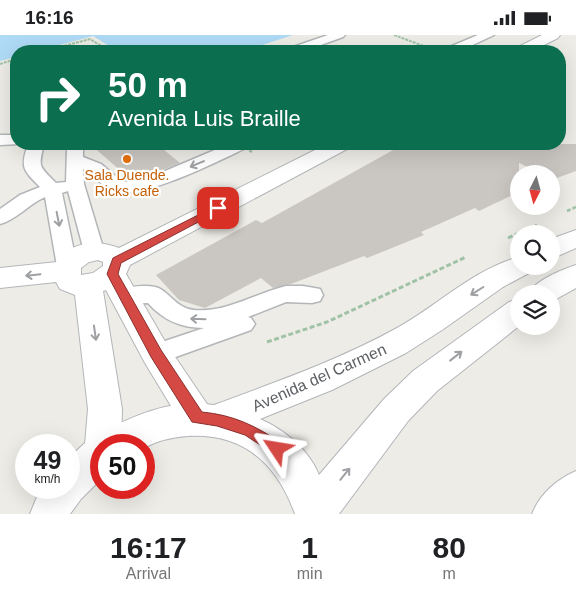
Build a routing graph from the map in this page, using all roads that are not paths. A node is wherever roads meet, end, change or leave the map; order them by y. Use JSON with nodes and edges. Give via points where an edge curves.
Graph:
{"nodes":[{"id":1,"x":339,"y":35,"type":"edge"},
{"id":2,"x":488,"y":35,"type":"edge"},
{"id":3,"x":553,"y":35,"type":"edge"},
{"id":4,"x":311,"y":45,"type":"edge"},
{"id":5,"x":465,"y":45,"type":"edge"},
{"id":6,"x":533,"y":45,"type":"edge"},
{"id":7,"x":34,"y":150,"type":"edge"},
{"id":8,"x":234,"y":150,"type":"edge"},
{"id":9,"x":330,"y":150,"type":"edge"},
{"id":10,"x":73,"y":152,"type":"edge"},
{"id":11,"x":75,"y":184,"type":"junction"},
{"id":12,"x":52,"y":189,"type":"junction"},
{"id":13,"x":0,"y":218,"type":"edge"},
{"id":14,"x":576,"y":239,"type":"edge"},
{"id":15,"x":560,"y":246,"type":"edge"},
{"id":16,"x":510,"y":254,"type":"edge"},
{"id":17,"x":96,"y":272,"type":"junction"},
{"id":18,"x":576,"y":275,"type":"edge"},
{"id":19,"x":0,"y":278,"type":"edge"},
{"id":20,"x":558,"y":285,"type":"edge"},
{"id":21,"x":510,"y":317,"type":"edge"},
{"id":22,"x":156,"y":354,"type":"junction"},
{"id":23,"x":207,"y":419,"type":"junction"},
{"id":24,"x":104,"y":434,"type":"edge"},
{"id":25,"x":133,"y":434,"type":"edge"},
{"id":26,"x":90,"y":464,"type":"edge"},
{"id":27,"x":576,"y":491,"type":"edge"},
{"id":28,"x":54,"y":500,"type":"edge"},
{"id":29,"x":315,"y":513,"type":"edge"},
{"id":30,"x":552,"y":514,"type":"edge"}],
"edges":[{"from":1,"to":4,"type":"lane"},
{"from":2,"to":5,"type":"lane"},
{"from":3,"to":6,"type":"main road"},
{"from":7,"to":12,"type":"lane","via":[[34,171]]},
{"from":8,"to":10,"type":"lane","one_way":true,"via":[[156,181],[129,187],[116,186]]},
{"from":9,"to":17,"type":"main road"},
{"from":10,"to":11,"type":"lane"},
{"from":11,"to":12,"type":"lane"},
{"from":11,"to":17,"type":"lane"},
{"from":12,"to":13,"type":"lane","via":[[26,199]]},
{"from":12,"to":17,"type":"lane","one_way":true},
{"from":14,"to":15,"type":"main road"},
{"from":16,"to":23,"type":"main road","name":"Avenida del Carmen","one_way":true,"via":[[470,295],[420,329],[360,363],[280,397]]},
{"from":17,"to":19,"type":"main road","one_way":true},
{"from":17,"to":22,"type":"main road"},
{"from":22,"to":17,"type":"lane","one_way":true,"via":[[296,307],[312,295],[288,294],[220,317],[200,320],[174,314],[154,295]]},
{"from":17,"to":24,"type":"main road","one_way":true,"via":[[105,409]]},
{"from":18,"to":20,"type":"main road"},
{"from":29,"to":21,"type":"main road","one_way":true,"via":[[396,410],[424,381]]},
{"from":22,"to":23,"type":"main road"},
{"from":23,"to":25,"type":"main road","via":[[170,421]]},
{"from":23,"to":29,"type":"main road","via":[[249,430],[277,449],[300,476]]},
{"from":26,"to":28,"type":"main road"},
{"from":27,"to":30,"type":"main road"}]}
